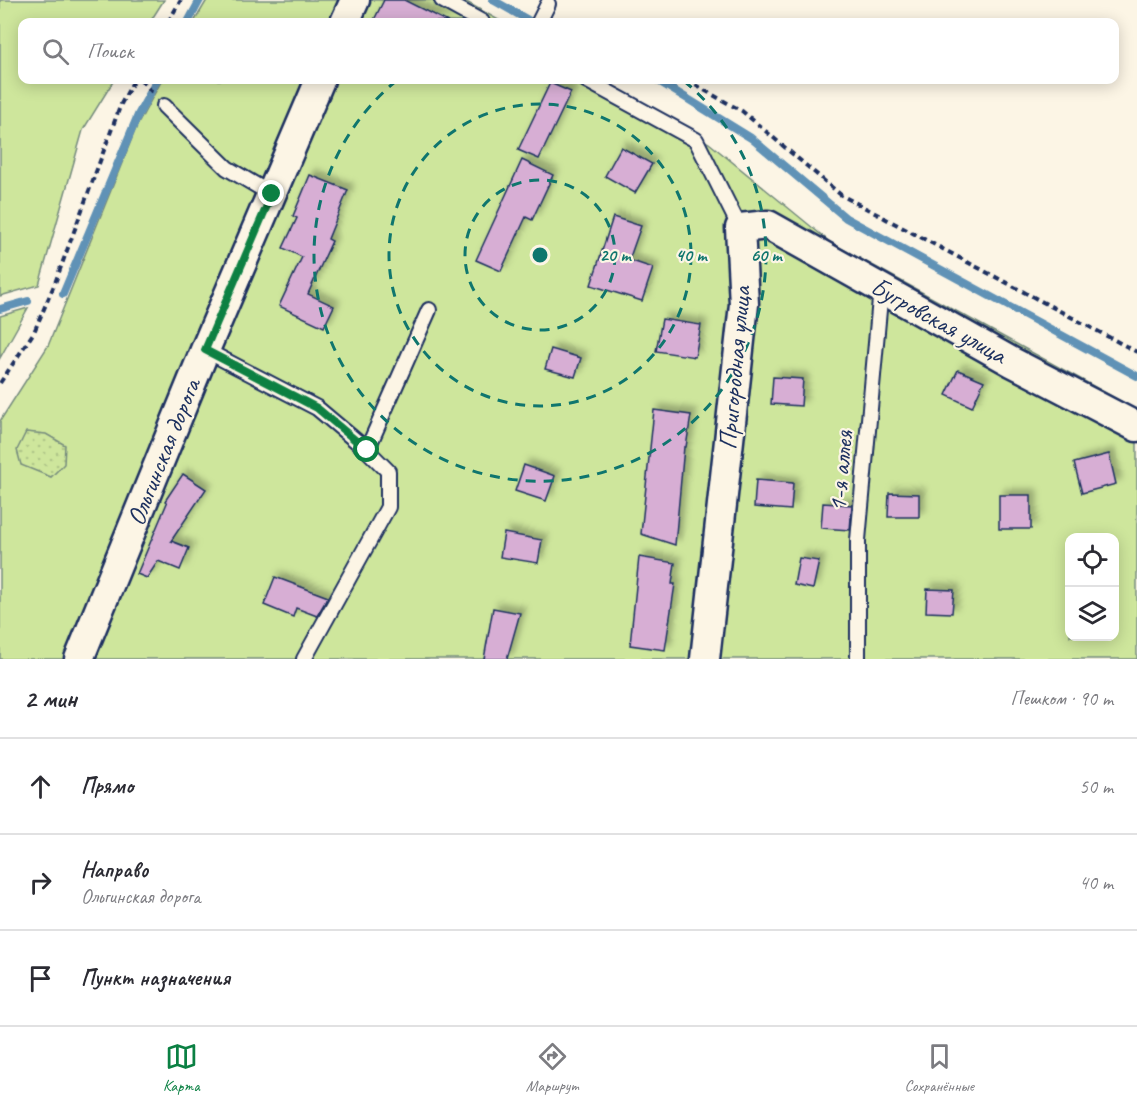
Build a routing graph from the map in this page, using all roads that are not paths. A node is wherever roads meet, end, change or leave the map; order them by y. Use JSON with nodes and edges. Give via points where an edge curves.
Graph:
{"nodes":[{"id":1,"x":354,"y":0,"type":"edge"},
{"id":2,"x":442,"y":0,"type":"edge"},
{"id":3,"x":548,"y":4,"type":"dead end"},
{"id":4,"x":347,"y":18,"type":"edge"},
{"id":5,"x":475,"y":18,"type":"edge"},
{"id":6,"x":541,"y":18,"type":"edge"},
{"id":7,"x":318,"y":84,"type":"edge"},
{"id":8,"x":593,"y":84,"type":"edge"},
{"id":9,"x":164,"y":106,"type":"dead end"},
{"id":10,"x":272,"y":194,"type":"junction"},
{"id":11,"x":740,"y":228,"type":"junction"},
{"id":12,"x":881,"y":288,"type":"junction"},
{"id":13,"x":429,"y":310,"type":"dead end"},
{"id":14,"x":205,"y":350,"type":"junction"},
{"id":15,"x":1137,"y":427,"type":"edge"},
{"id":16,"x":367,"y":450,"type":"junction"},
{"id":17,"x":81,"y":658,"type":"edge"},
{"id":18,"x":304,"y":659,"type":"edge"},
{"id":19,"x":705,"y":659,"type":"edge"},
{"id":20,"x":858,"y":659,"type":"edge"}],
"edges":[{"from":1,"to":4,"type":"street"},
{"from":2,"to":5,"type":"lane"},
{"from":3,"to":6,"type":"lane"},
{"from":7,"to":10,"type":"street","name":"Ольгинская дорога"},
{"from":8,"to":11,"type":"lane","name":"Пригородная улица","via":[[696,140]]},
{"from":9,"to":10,"type":"lane","via":[[227,168]]},
{"from":10,"to":14,"type":"street","name":"Ольгинская дорога"},
{"from":11,"to":12,"type":"street","name":"Бугровская улица","via":[[768,225]]},
{"from":11,"to":19,"type":"street","name":"Пригородная улица","via":[[744,304]]},
{"from":12,"to":15,"type":"street","name":"Бугровская улица"},
{"from":12,"to":20,"type":"lane","name":"1-я аллея","via":[[858,540]]},
{"from":13,"to":16,"type":"lane"},
{"from":14,"to":16,"type":"lane","via":[[317,408]]},
{"from":14,"to":17,"type":"street","name":"Ольгинская дорога"},
{"from":16,"to":18,"type":"lane","via":[[388,471],[388,507]]}]}
